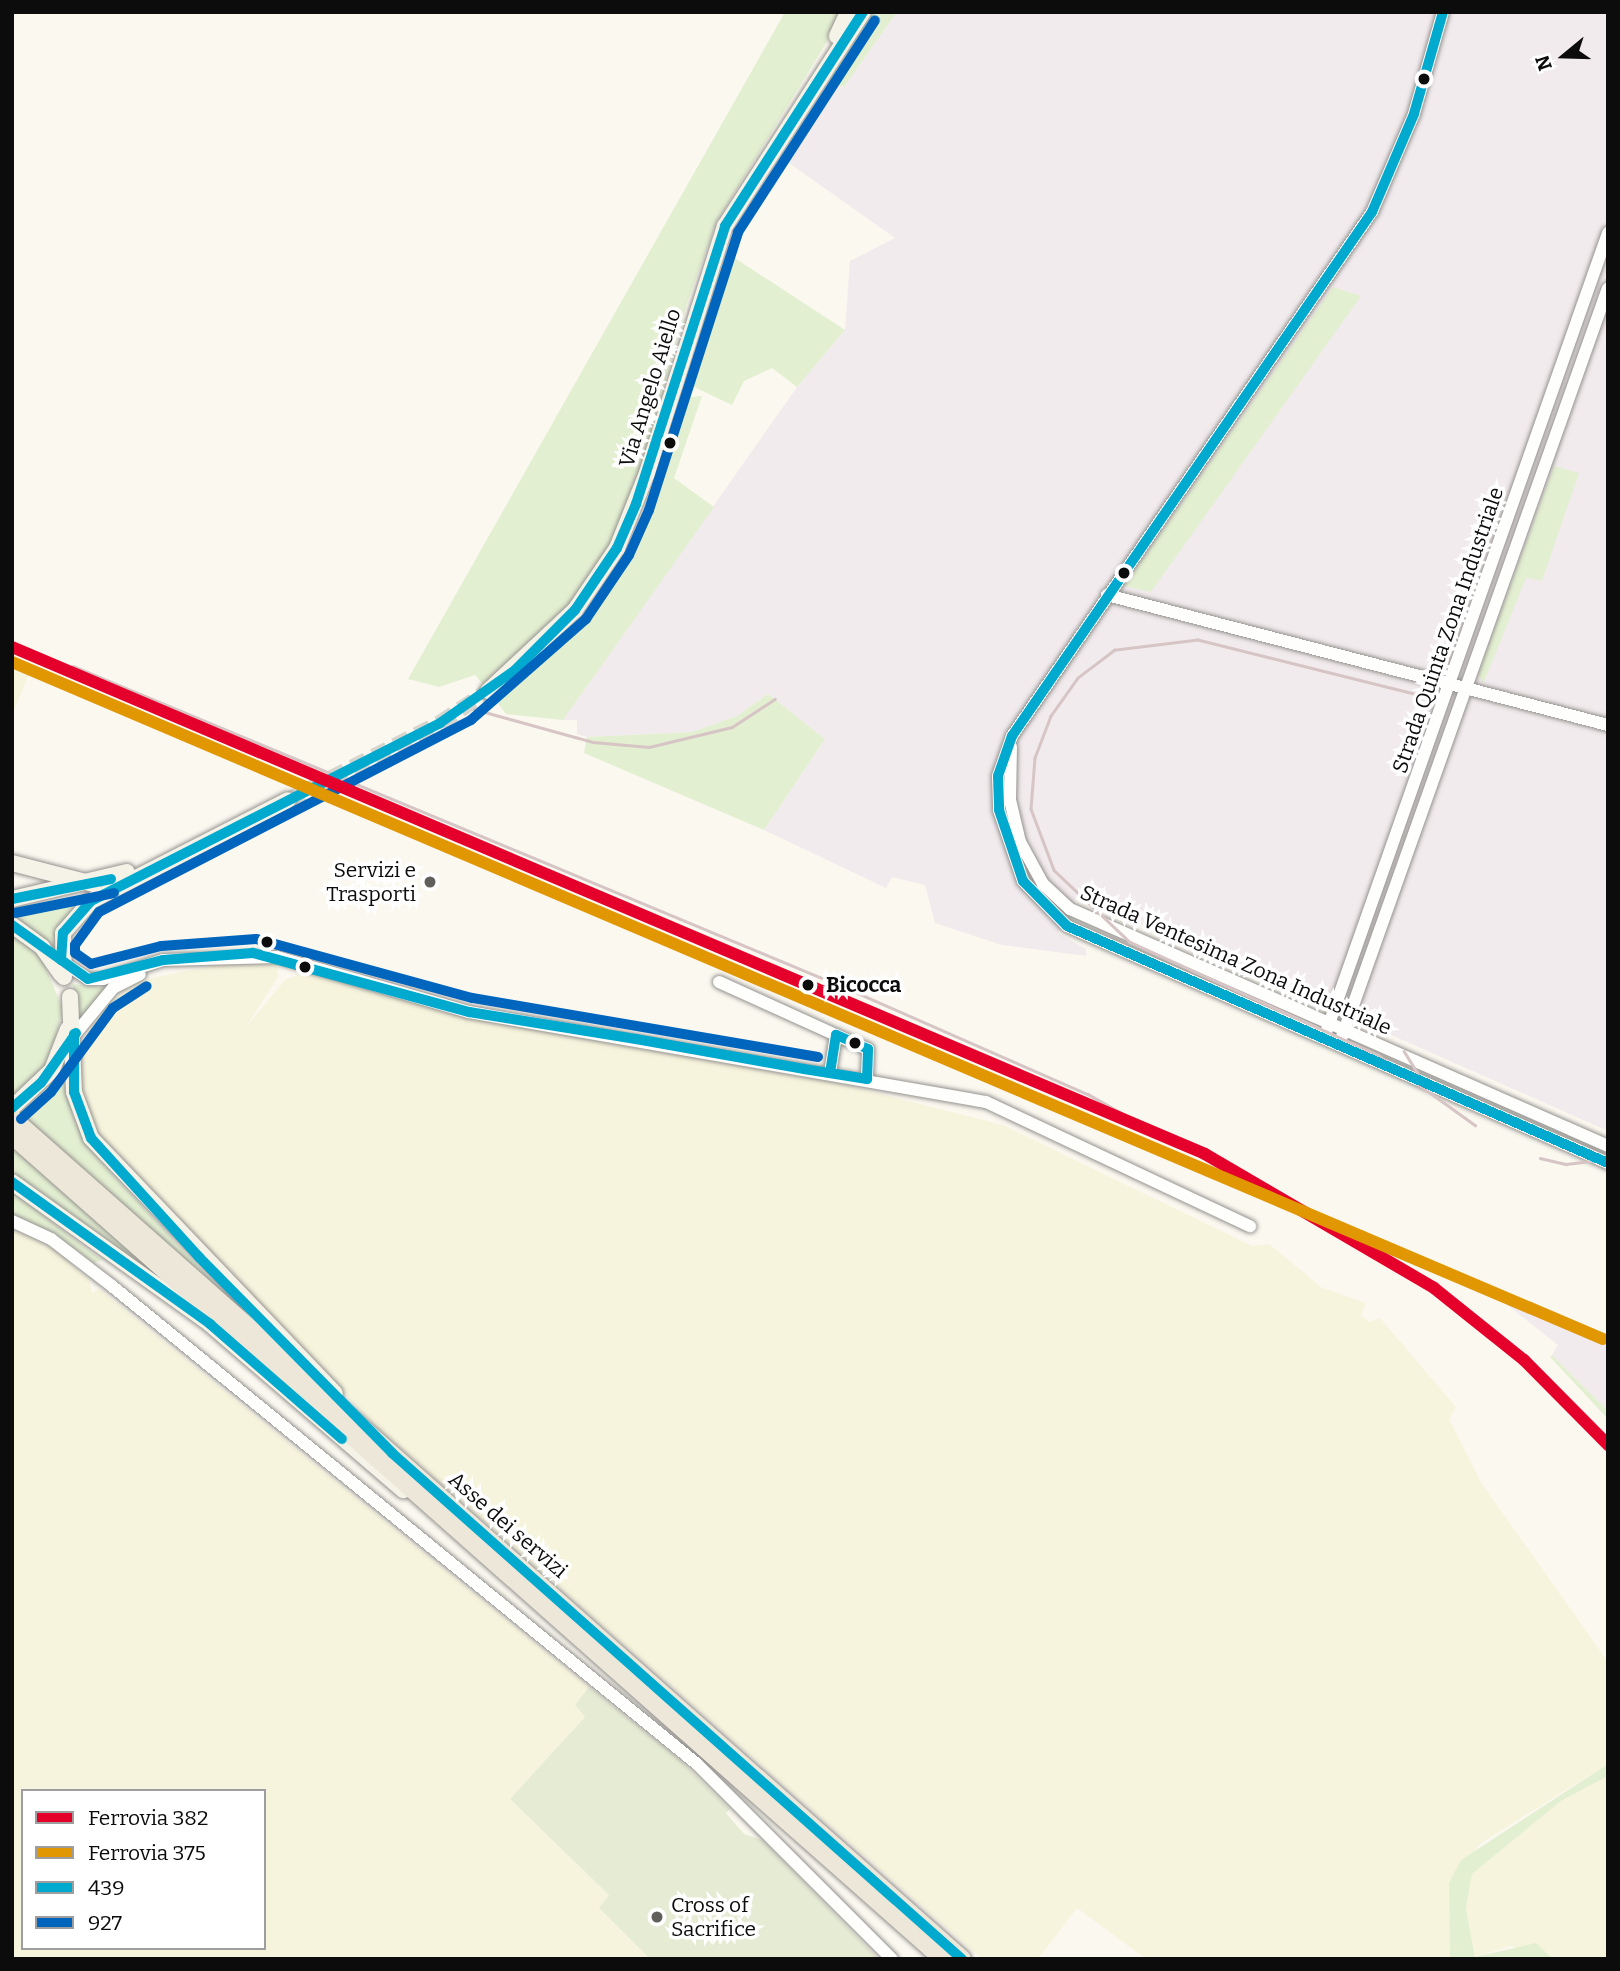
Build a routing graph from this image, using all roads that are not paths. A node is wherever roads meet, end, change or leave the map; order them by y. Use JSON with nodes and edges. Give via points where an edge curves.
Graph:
{"nodes":[{"id":1,"x":850,"y":12,"type":"edge"},
{"id":2,"x":863,"y":12,"type":"edge"},
{"id":3,"x":1443,"y":12,"type":"edge"},
{"id":4,"x":818,"y":73,"type":"junction"},
{"id":5,"x":1608,"y":233,"type":"edge"},
{"id":6,"x":1589,"y":285,"type":"junction"},
{"id":7,"x":1608,"y":289,"type":"edge"},
{"id":8,"x":1566,"y":350,"type":"junction"},
{"id":9,"x":1584,"y":356,"type":"junction"},
{"id":10,"x":1107,"y":595,"type":"junction"},
{"id":11,"x":1449,"y":684,"type":"junction"},
{"id":12,"x":1466,"y":688,"type":"junction"},
{"id":13,"x":488,"y":691,"type":"tunnel mouth"},
{"id":14,"x":1608,"y":725,"type":"edge"},
{"id":15,"x":1012,"y":736,"type":"junction"},
{"id":16,"x":288,"y":800,"type":"tunnel mouth"},
{"id":17,"x":172,"y":857,"type":"junction"},
{"id":18,"x":12,"y":863,"type":"edge"},
{"id":19,"x":1383,"y":870,"type":"junction"},
{"id":20,"x":1399,"y":875,"type":"junction"},
{"id":21,"x":95,"y":884,"type":"junction"},
{"id":22,"x":12,"y":899,"type":"edge"},
{"id":23,"x":12,"y":925,"type":"edge"},
{"id":24,"x":1138,"y":940,"type":"junction"},
{"id":25,"x":42,"y":947,"type":"junction"},
{"id":26,"x":1132,"y":956,"type":"junction"},
{"id":27,"x":180,"y":959,"type":"junction"},
{"id":28,"x":61,"y":960,"type":"junction"},
{"id":29,"x":64,"y":977,"type":"junction"},
{"id":30,"x":719,"y":982,"type":"dead end"},
{"id":31,"x":70,"y":997,"type":"junction"},
{"id":32,"x":1329,"y":1024,"type":"junction"},
{"id":33,"x":1344,"y":1030,"type":"junction"},
{"id":34,"x":74,"y":1034,"type":"junction"},
{"id":35,"x":836,"y":1035,"type":"junction"},
{"id":36,"x":1324,"y":1038,"type":"junction"},
{"id":37,"x":1339,"y":1045,"type":"junction"},
{"id":38,"x":61,"y":1054,"type":"junction"},
{"id":39,"x":830,"y":1073,"type":"junction"},
{"id":40,"x":867,"y":1079,"type":"junction"},
{"id":41,"x":12,"y":1108,"type":"edge"},
{"id":42,"x":1530,"y":1111,"type":"junction"},
{"id":43,"x":1563,"y":1125,"type":"junction"},
{"id":44,"x":16,"y":1126,"type":"edge"},
{"id":45,"x":1524,"y":1126,"type":"junction"},
{"id":46,"x":1556,"y":1140,"type":"junction"},
{"id":47,"x":1608,"y":1146,"type":"edge"},
{"id":48,"x":1608,"y":1163,"type":"edge"},
{"id":49,"x":12,"y":1182,"type":"edge"},
{"id":50,"x":12,"y":1222,"type":"edge"},
{"id":51,"x":1250,"y":1226,"type":"dead end"},
{"id":52,"x":392,"y":1453,"type":"junction"},
{"id":53,"x":466,"y":1536,"type":"junction"},
{"id":54,"x":892,"y":1959,"type":"edge"},
{"id":55,"x":943,"y":1959,"type":"edge"},
{"id":56,"x":962,"y":1959,"type":"edge"}],
"edges":[{"from":1,"to":4,"type":"main road"},
{"from":2,"to":4,"type":"main road"},
{"from":3,"to":10,"type":"street","via":[[1394,167],[1356,240]]},
{"from":4,"to":13,"type":"main road","name":"Via Angelo Aiello","via":[[714,251],[647,472],[617,548],[575,610]]},
{"from":5,"to":6,"type":"street","name":"Strada Quinta Zona Industriale"},
{"from":6,"to":7,"type":"street"},
{"from":6,"to":8,"type":"street","name":"Strada Quinta Zona Industriale"},
{"from":7,"to":9,"type":"street","name":"Strada Quinta Zona Industriale"},
{"from":8,"to":9,"type":"street"},
{"from":8,"to":11,"type":"street","name":"Strada Quinta Zona Industriale"},
{"from":9,"to":12,"type":"street","name":"Strada Quinta Zona Industriale"},
{"from":10,"to":11,"type":"street"},
{"from":10,"to":15,"type":"street"},
{"from":11,"to":12,"type":"street"},
{"from":11,"to":19,"type":"street","name":"Strada Quinta Zona Industriale"},
{"from":12,"to":14,"type":"street"},
{"from":12,"to":20,"type":"street","name":"Strada Quinta Zona Industriale"},
{"from":15,"to":24,"type":"street","name":"Strada Ventesima Zona Industriale","via":[[1010,800],[1033,870],[1070,909]]},
{"from":15,"to":26,"type":"street","name":"Strada Ventesima Zona Industriale","via":[[997,792],[1015,868],[1056,918]]},
{"from":16,"to":17,"type":"main road"},
{"from":17,"to":21,"type":"main road"},
{"from":17,"to":28,"type":"main road","via":[[77,912],[63,933]]},
{"from":18,"to":21,"type":"main road"},
{"from":19,"to":20,"type":"street"},
{"from":19,"to":32,"type":"street","name":"Strada Quinta Zona Industriale"},
{"from":20,"to":33,"type":"street","name":"Strada Quinta Zona Industriale"},
{"from":21,"to":22,"type":"main road"},
{"from":23,"to":25,"type":"main road"},
{"from":24,"to":26,"type":"street"},
{"from":24,"to":32,"type":"street","name":"Strada Ventesima Zona Industriale"},
{"from":25,"to":28,"type":"street"},
{"from":25,"to":29,"type":"main road"},
{"from":26,"to":36,"type":"street","name":"Strada Ventesima Zona Industriale"},
{"from":27,"to":28,"type":"street","via":[[103,979],[88,979]]},
{"from":27,"to":34,"type":"street","via":[[113,988]]},
{"from":27,"to":39,"type":"street","via":[[277,957],[469,1012]]},
{"from":28,"to":29,"type":"main road"},
{"from":29,"to":31,"type":"main road"},
{"from":30,"to":35,"type":"street"},
{"from":31,"to":34,"type":"main road"},
{"from":31,"to":38,"type":"main road"},
{"from":32,"to":33,"type":"street","name":"Strada Ventesima Zona Industriale"},
{"from":32,"to":36,"type":"street","name":"Strada Quinta Zona Industriale"},
{"from":33,"to":37,"type":"street","name":"Strada Quinta Zona Industriale"},
{"from":33,"to":42,"type":"street","name":"Strada Ventesima Zona Industriale"},
{"from":34,"to":38,"type":"street"},
{"from":34,"to":52,"type":"main road","via":[[78,1107],[103,1154]]},
{"from":35,"to":39,"type":"street"},
{"from":35,"to":40,"type":"street","via":[[868,1049]]},
{"from":36,"to":37,"type":"street","name":"Strada Ventesima Zona Industriale"},
{"from":37,"to":45,"type":"street","name":"Strada Ventesima Zona Industriale"},
{"from":38,"to":41,"type":"main road","via":[[36,1089]]},
{"from":39,"to":40,"type":"street"},
{"from":40,"to":51,"type":"street","via":[[1010,1111]]},
{"from":42,"to":43,"type":"street","name":"Strada Ventesima Zona Industriale"},
{"from":42,"to":45,"type":"street"},
{"from":43,"to":46,"type":"street"},
{"from":43,"to":47,"type":"street","name":"Strada Ventesima Zona Industriale"},
{"from":44,"to":52,"type":"main road","name":"Asse dei servizi"},
{"from":44,"to":53,"type":"main road","name":"Asse dei servizi"},
{"from":45,"to":46,"type":"street","name":"Strada Ventesima Zona Industriale"},
{"from":46,"to":48,"type":"street","name":"Strada Ventesima Zona Industriale"},
{"from":49,"to":53,"type":"main road","via":[[210,1324],[383,1475]]},
{"from":50,"to":54,"type":"street","via":[[51,1239],[112,1286],[697,1764]]},
{"from":52,"to":56,"type":"main road","name":"Asse dei servizi"},
{"from":53,"to":55,"type":"main road","name":"Asse dei servizi"}]}
